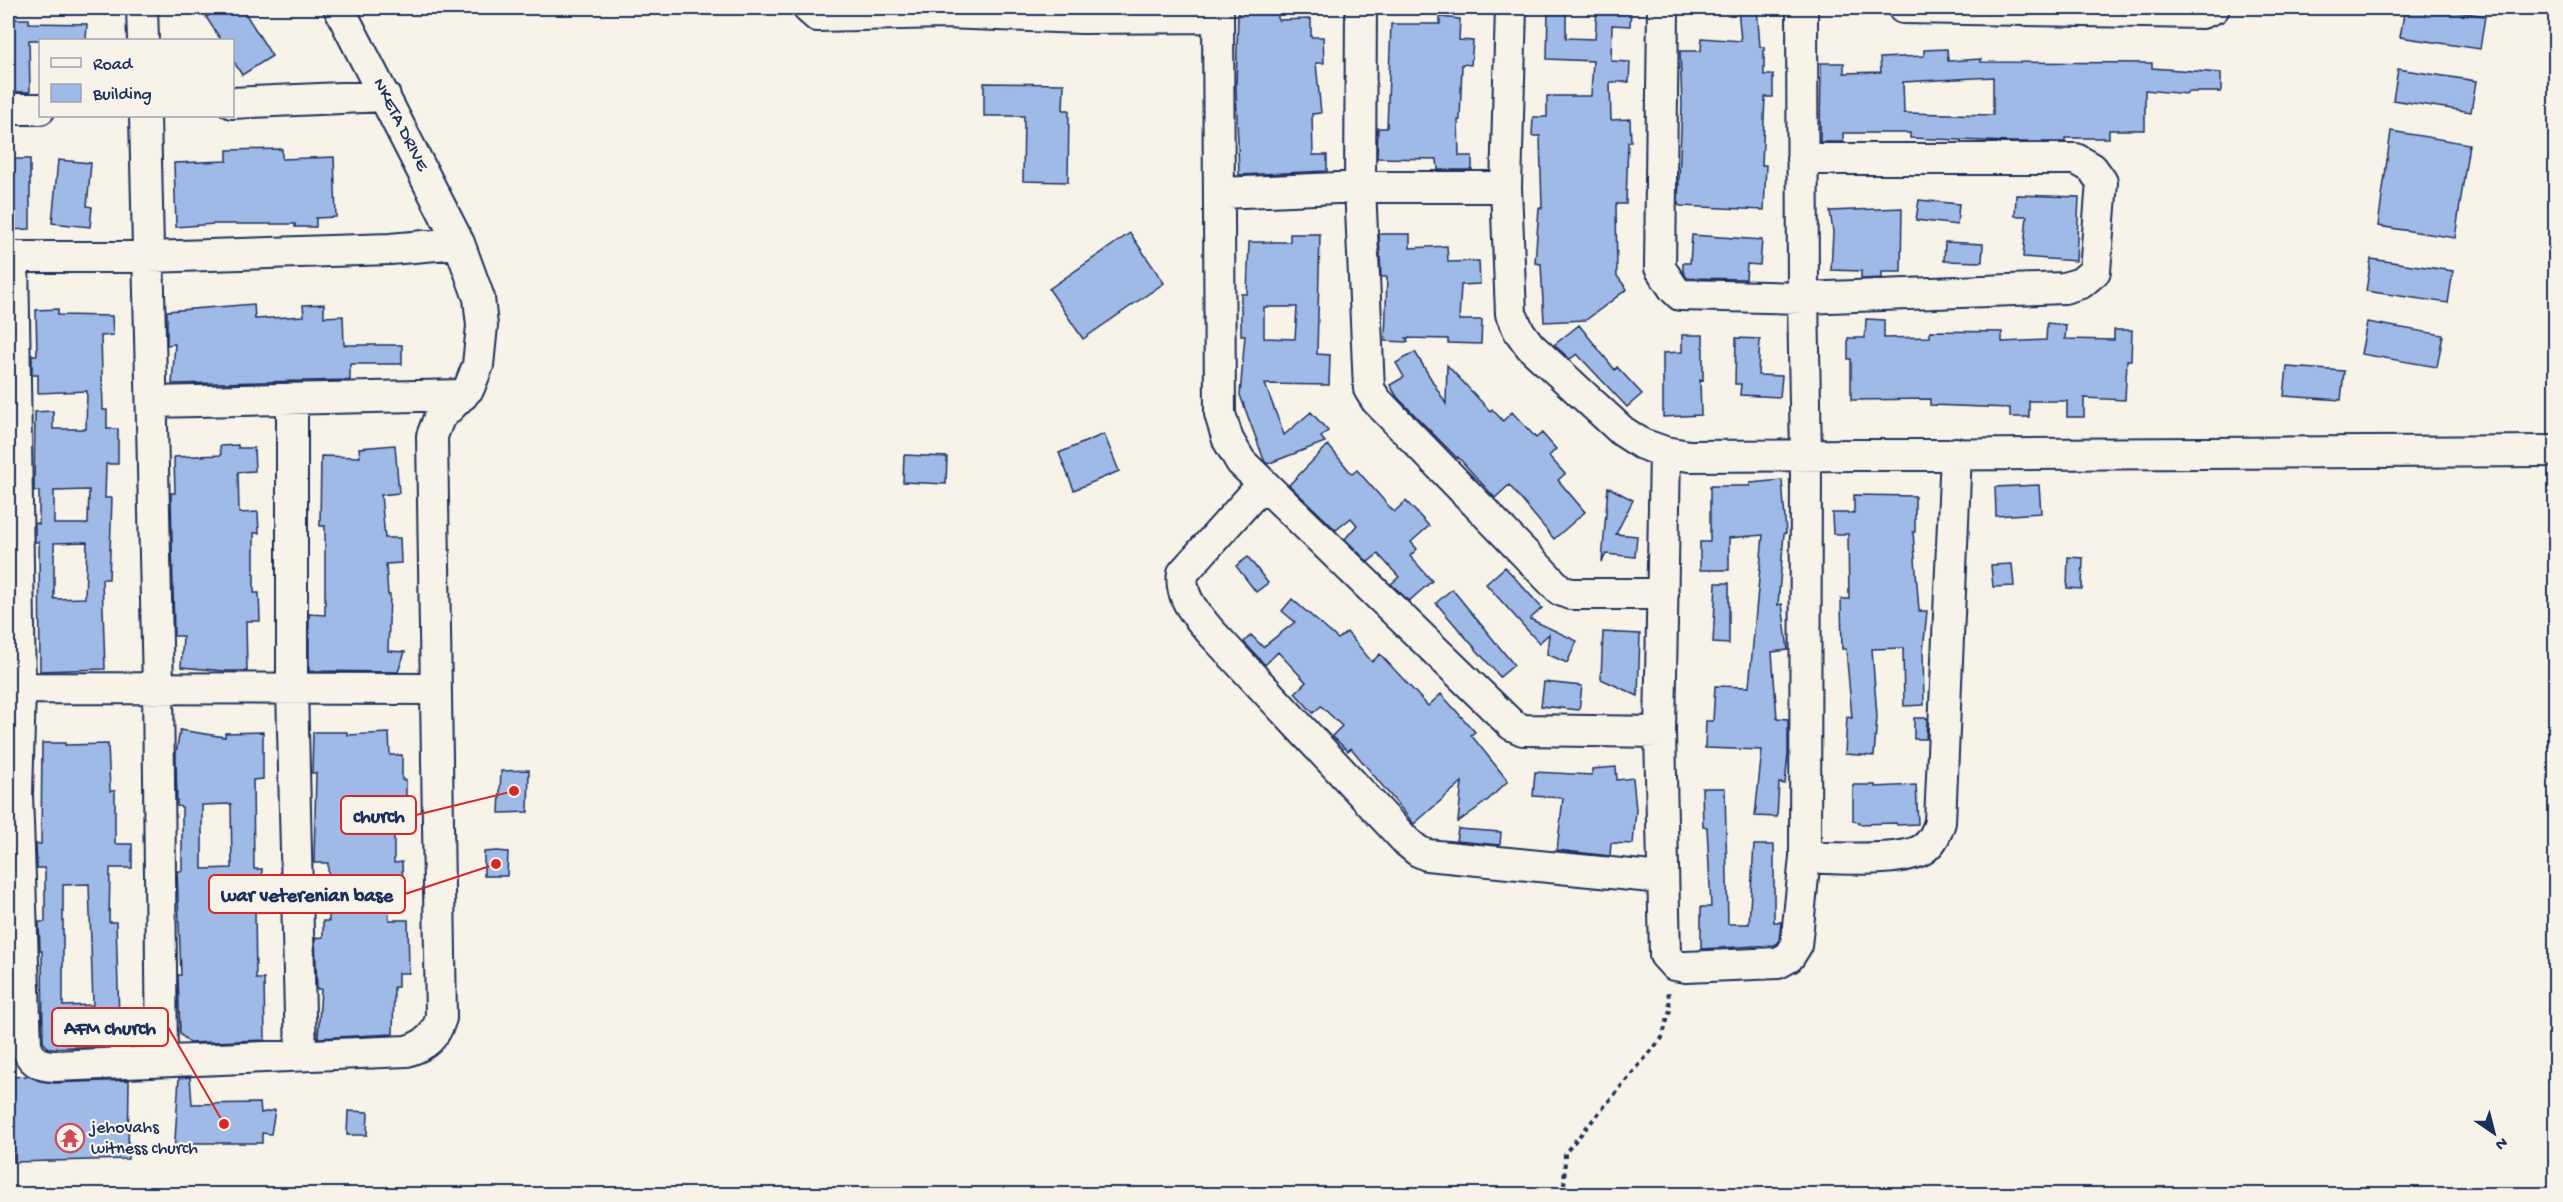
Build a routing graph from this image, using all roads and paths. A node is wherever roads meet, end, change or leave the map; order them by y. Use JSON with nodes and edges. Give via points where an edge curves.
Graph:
{"nodes":[{"id":1,"x":142,"y":8,"type":"edge"},
{"id":2,"x":339,"y":8,"type":"edge"},
{"id":3,"x":808,"y":8,"type":"edge"},
{"id":4,"x":1361,"y":8,"type":"edge"},
{"id":5,"x":1511,"y":8,"type":"edge"},
{"id":6,"x":1663,"y":8,"type":"edge"},
{"id":7,"x":1802,"y":8,"type":"edge"},
{"id":8,"x":1903,"y":8,"type":"edge"},
{"id":9,"x":2214,"y":8,"type":"edge"},
{"id":10,"x":944,"y":10,"type":"edge"},
{"id":11,"x":1218,"y":12,"type":"edge"},
{"id":12,"x":1082,"y":13,"type":"edge"},
{"id":13,"x":143,"y":39,"type":"edge"},
{"id":14,"x":385,"y":96,"type":"junction"},
{"id":15,"x":234,"y":103,"type":"edge"},
{"id":16,"x":8,"y":109,"type":"edge"},
{"id":17,"x":39,"y":109,"type":"edge"},
{"id":18,"x":145,"y":117,"type":"edge"},
{"id":19,"x":1802,"y":159,"type":"junction"},
{"id":20,"x":1360,"y":187,"type":"junction"},
{"id":21,"x":1506,"y":187,"type":"junction"},
{"id":22,"x":1220,"y":193,"type":"junction"},
{"id":23,"x":459,"y":243,"type":"junction"},
{"id":24,"x":10,"y":257,"type":"edge"},
{"id":25,"x":149,"y":257,"type":"junction"},
{"id":26,"x":1803,"y":298,"type":"junction"},
{"id":27,"x":463,"y":395,"type":"junction"},
{"id":28,"x":292,"y":399,"type":"junction"},
{"id":29,"x":152,"y":402,"type":"junction"},
{"id":30,"x":2556,"y":450,"type":"edge"},
{"id":31,"x":1665,"y":452,"type":"junction"},
{"id":32,"x":1956,"y":453,"type":"junction"},
{"id":33,"x":1806,"y":455,"type":"junction"},
{"id":34,"x":1262,"y":485,"type":"junction"},
{"id":35,"x":1663,"y":594,"type":"junction"},
{"id":36,"x":158,"y":687,"type":"junction"},
{"id":37,"x":14,"y":688,"type":"edge"},
{"id":38,"x":292,"y":688,"type":"junction"},
{"id":39,"x":435,"y":689,"type":"junction"},
{"id":40,"x":1660,"y":732,"type":"junction"},
{"id":41,"x":1805,"y":857,"type":"junction"},
{"id":42,"x":1662,"y":878,"type":"junction"},
{"id":43,"x":1665,"y":955,"type":"junction"},
{"id":44,"x":301,"y":1055,"type":"junction"},
{"id":45,"x":162,"y":1060,"type":"junction"},
{"id":46,"x":1564,"y":1194,"type":"edge"}],
"edges":[{"from":1,"to":13,"type":"street"},
{"from":2,"to":14,"type":"street","name":"NKETA DRIVE"},
{"from":3,"to":10,"type":"street","via":[[817,16]]},
{"from":4,"to":20,"type":"street"},
{"from":5,"to":21,"type":"street"},
{"from":6,"to":26,"type":"street","via":[[1660,268],[1680,295]]},
{"from":7,"to":19,"type":"street"},
{"from":8,"to":9,"type":"street","via":[[2202,13]]},
{"from":10,"to":12,"type":"street"},
{"from":11,"to":12,"type":"street"},
{"from":11,"to":22,"type":"street"},
{"from":14,"to":15,"type":"street"},
{"from":14,"to":23,"type":"street","name":"NKETA DRIVE"},
{"from":16,"to":17,"type":"street"},
{"from":18,"to":25,"type":"street"},
{"from":19,"to":26,"type":"street"},
{"from":19,"to":26,"type":"street","via":[[2076,159],[2092,168],[2102,182],[2095,272],[2072,287]]},
{"from":20,"to":21,"type":"street"},
{"from":20,"to":22,"type":"street"},
{"from":20,"to":35,"type":"street","via":[[1368,384],[1377,400],[1560,590],[1570,594]]},
{"from":21,"to":31,"type":"street","via":[[1511,314],[1518,331],[1622,431]]},
{"from":22,"to":34,"type":"street","via":[[1220,414],[1240,462]]},
{"from":23,"to":25,"type":"street"},
{"from":23,"to":27,"type":"street","name":"NKETA DRIVE","via":[[479,298],[482,326],[478,365]]},
{"from":24,"to":25,"type":"street"},
{"from":24,"to":37,"type":"street"},
{"from":25,"to":29,"type":"street"},
{"from":26,"to":33,"type":"street"},
{"from":27,"to":28,"type":"street"},
{"from":27,"to":39,"type":"street","name":"NKETA DRIVE","via":[[439,418],[432,436]]},
{"from":28,"to":29,"type":"street"},
{"from":28,"to":38,"type":"street"},
{"from":29,"to":36,"type":"street"},
{"from":30,"to":32,"type":"street"},
{"from":31,"to":33,"type":"street","via":[[1715,457]]},
{"from":31,"to":35,"type":"street"},
{"from":32,"to":33,"type":"street"},
{"from":32,"to":41,"type":"street","via":[[1937,832],[1915,854],[1857,859]]},
{"from":33,"to":41,"type":"street"},
{"from":34,"to":40,"type":"street","via":[[1512,725],[1523,730]]},
{"from":34,"to":42,"type":"street","via":[[1183,573],[1181,584],[1185,594],[1210,631],[1407,842],[1427,855]]},
{"from":35,"to":40,"type":"street"},
{"from":36,"to":37,"type":"street"},
{"from":36,"to":38,"type":"street"},
{"from":36,"to":45,"type":"street"},
{"from":37,"to":45,"type":"street","via":[[28,1054],[46,1066]]},
{"from":38,"to":39,"type":"street"},
{"from":38,"to":44,"type":"street"},
{"from":39,"to":44,"type":"street","name":"NKETA DRIVE","via":[[441,1018],[437,1030],[429,1040],[407,1052]]},
{"from":40,"to":42,"type":"street"},
{"from":41,"to":43,"type":"street","via":[[1796,946],[1789,957],[1778,963],[1686,967],[1674,965]]},
{"from":42,"to":43,"type":"street"},
{"from":43,"to":46,"type":"path","via":[[1670,1010],[1662,1038],[1564,1153]]},
{"from":44,"to":45,"type":"street"}]}
